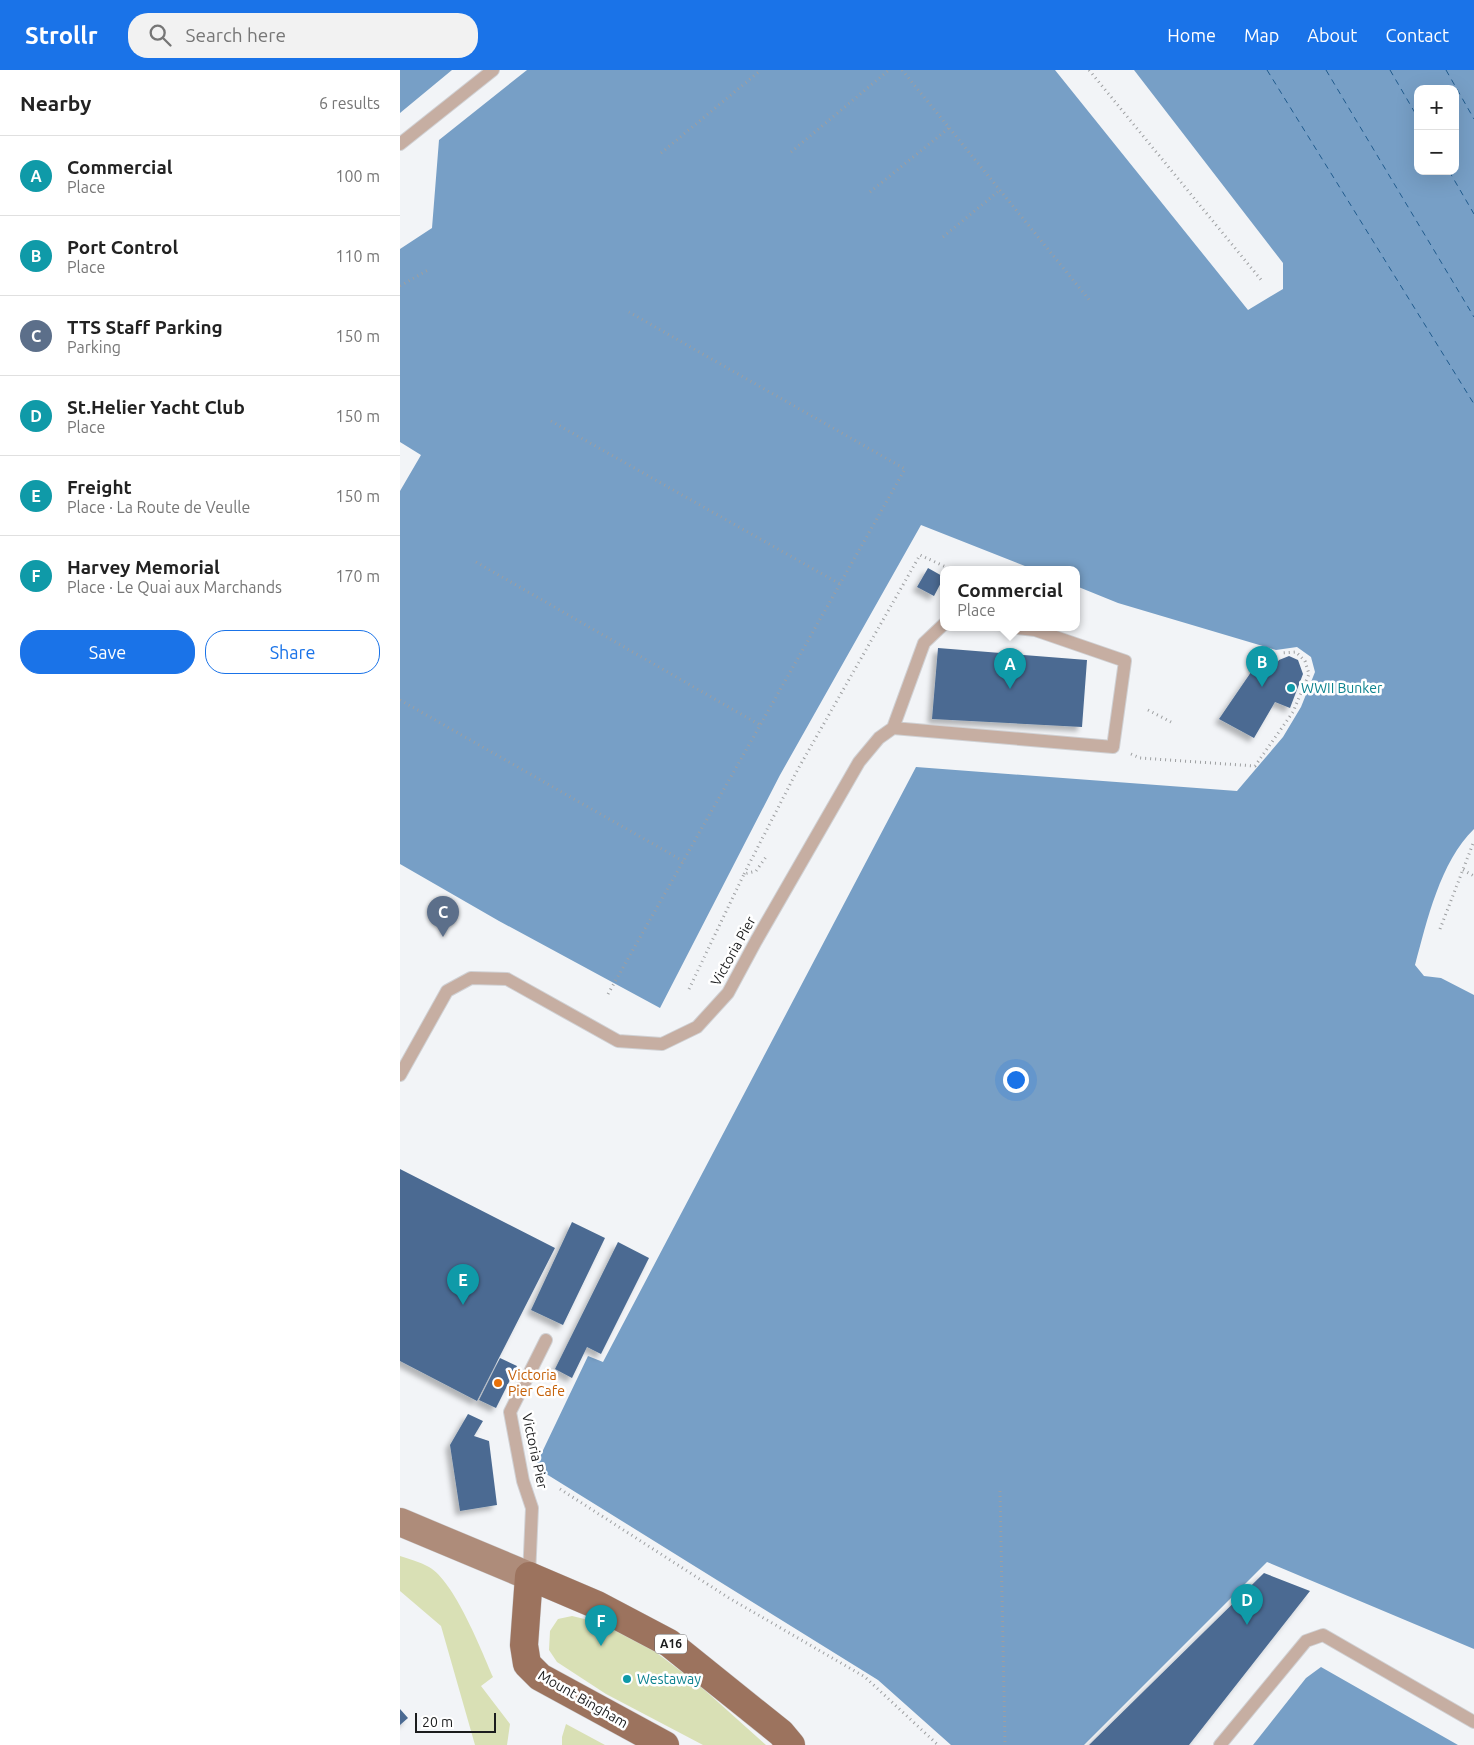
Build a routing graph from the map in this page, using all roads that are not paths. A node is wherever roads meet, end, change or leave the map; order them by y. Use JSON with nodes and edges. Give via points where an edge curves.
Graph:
{"nodes":[{"id":1,"x":493,"y":70,"type":"edge"},
{"id":2,"x":400,"y":144,"type":"edge"},
{"id":3,"x":940,"y":628,"type":"edge"},
{"id":4,"x":1038,"y":631,"type":"edge"},
{"id":5,"x":893,"y":728,"type":"junction"},
{"id":6,"x":400,"y":1075,"type":"edge"},
{"id":7,"x":546,"y":1340,"type":"dead end"},
{"id":8,"x":400,"y":1522,"type":"edge"},
{"id":9,"x":528,"y":1576,"type":"junction"},
{"id":10,"x":1474,"y":1722,"type":"edge"},
{"id":11,"x":665,"y":1745,"type":"edge"},
{"id":12,"x":791,"y":1745,"type":"edge"},
{"id":13,"x":1220,"y":1745,"type":"edge"}],
"edges":[{"from":1,"to":2,"type":"lane"},
{"from":3,"to":5,"type":"lane","name":"Victoria Pier","via":[[924,643]]},
{"from":4,"to":5,"type":"lane","via":[[1125,661],[1113,747]]},
{"from":5,"to":6,"type":"lane","name":"Victoria Pier","via":[[879,738],[859,762],[728,994],[698,1027],[662,1044],[618,1040],[507,979],[471,978],[447,991]]},
{"from":7,"to":9,"type":"lane","name":"Victoria Pier","via":[[510,1412],[523,1481],[532,1508]]},
{"from":8,"to":9,"type":"street"},
{"from":9,"to":11,"type":"main road","name":"Mount Bingham","via":[[524,1645],[528,1664],[540,1677]]},
{"from":9,"to":12,"type":"main road","number":"A16","via":[[597,1605],[669,1643],[781,1733]]},
{"from":10,"to":13,"type":"lane","via":[[1322,1635],[1306,1641]]}]}
